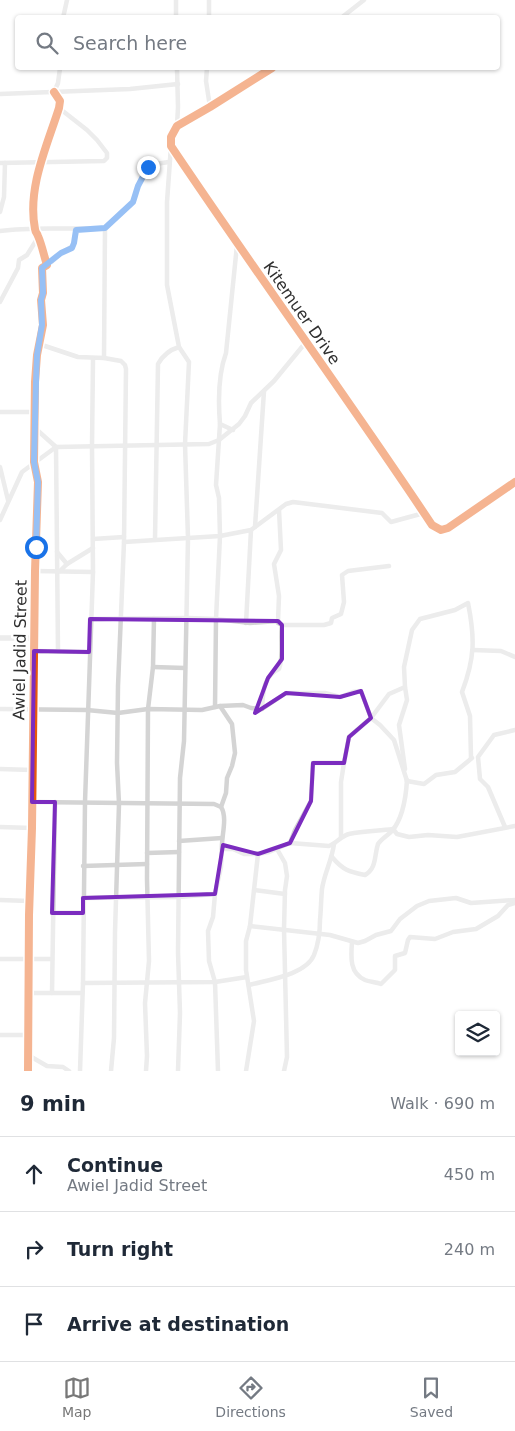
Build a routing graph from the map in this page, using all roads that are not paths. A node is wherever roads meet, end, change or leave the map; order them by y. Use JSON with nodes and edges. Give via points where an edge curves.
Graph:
{"nodes":[{"id":1,"x":67,"y":0,"type":"edge"},
{"id":2,"x":176,"y":0,"type":"edge"},
{"id":3,"x":209,"y":0,"type":"edge"},
{"id":4,"x":364,"y":0,"type":"edge"},
{"id":5,"x":64,"y":15,"type":"edge"},
{"id":6,"x":176,"y":15,"type":"edge"},
{"id":7,"x":209,"y":15,"type":"edge"},
{"id":8,"x":345,"y":15,"type":"edge"},
{"id":9,"x":60,"y":70,"type":"edge"},
{"id":10,"x":177,"y":70,"type":"edge"},
{"id":11,"x":207,"y":70,"type":"edge"},
{"id":12,"x":269,"y":70,"type":"edge"},
{"id":13,"x":178,"y":84,"type":"junction"},
{"id":14,"x":54,"y":92,"type":"junction"},
{"id":15,"x":0,"y":94,"type":"edge"},
{"id":16,"x":210,"y":107,"type":"junction"},
{"id":17,"x":59,"y":108,"type":"junction"},
{"id":18,"x":177,"y":126,"type":"junction"},
{"id":19,"x":171,"y":146,"type":"junction"},
{"id":20,"x":169,"y":162,"type":"junction"},
{"id":21,"x":2,"y":163,"type":"edge"},
{"id":22,"x":40,"y":163,"type":"junction"},
{"id":23,"x":0,"y":212,"type":"edge"},
{"id":24,"x":105,"y":228,"type":"junction"},
{"id":25,"x":35,"y":230,"type":"junction"},
{"id":26,"x":76,"y":230,"type":"junction"},
{"id":27,"x":0,"y":231,"type":"edge"},
{"id":28,"x":38,"y":236,"type":"junction"},
{"id":29,"x":237,"y":245,"type":"junction"},
{"id":30,"x":47,"y":266,"type":"junction"},
{"id":31,"x":0,"y":302,"type":"edge"},
{"id":32,"x":306,"y":342,"type":"junction"},
{"id":33,"x":39,"y":344,"type":"junction"},
{"id":34,"x":179,"y":347,"type":"junction"},
{"id":35,"x":104,"y":358,"type":"junction"},
{"id":36,"x":93,"y":359,"type":"junction"},
{"id":37,"x":264,"y":391,"type":"junction"},
{"id":38,"x":0,"y":412,"type":"edge"},
{"id":39,"x":36,"y":412,"type":"junction"},
{"id":40,"x":220,"y":424,"type":"junction"},
{"id":41,"x":36,"y":429,"type":"junction"},
{"id":42,"x":233,"y":430,"type":"junction"},
{"id":43,"x":219,"y":440,"type":"junction"},
{"id":44,"x":185,"y":444,"type":"junction"},
{"id":45,"x":92,"y":446,"type":"junction"},
{"id":46,"x":157,"y":446,"type":"junction"},
{"id":47,"x":56,"y":447,"type":"junction"},
{"id":48,"x":125,"y":447,"type":"junction"},
{"id":49,"x":34,"y":462,"type":"junction"},
{"id":50,"x":0,"y":467,"type":"edge"},
{"id":51,"x":515,"y":482,"type":"edge"},
{"id":52,"x":8,"y":501,"type":"junction"},
{"id":53,"x":279,"y":510,"type":"junction"},
{"id":54,"x":424,"y":513,"type":"junction"},
{"id":55,"x":0,"y":520,"type":"edge"},
{"id":56,"x":253,"y":529,"type":"junction"},
{"id":57,"x":220,"y":536,"type":"junction"},
{"id":58,"x":93,"y":538,"type":"junction"},
{"id":59,"x":188,"y":538,"type":"junction"},
{"id":60,"x":124,"y":539,"type":"junction"},
{"id":61,"x":155,"y":539,"type":"junction"},
{"id":62,"x":93,"y":548,"type":"junction"},
{"id":63,"x":57,"y":552,"type":"junction"},
{"id":64,"x":67,"y":564,"type":"junction"},
{"id":65,"x":389,"y":566,"type":"dead end"},
{"id":66,"x":35,"y":571,"type":"junction"},
{"id":67,"x":59,"y":571,"type":"junction"},
{"id":68,"x":93,"y":572,"type":"junction"},
{"id":69,"x":121,"y":618,"type":"junction"},
{"id":70,"x":154,"y":618,"type":"junction"},
{"id":71,"x":188,"y":618,"type":"junction"},
{"id":72,"x":90,"y":619,"type":"junction"},
{"id":73,"x":216,"y":619,"type":"junction"},
{"id":74,"x":246,"y":623,"type":"junction"},
{"id":75,"x":280,"y":623,"type":"junction"},
{"id":76,"x":0,"y":638,"type":"edge"},
{"id":77,"x":34,"y":638,"type":"junction"},
{"id":78,"x":474,"y":650,"type":"junction"},
{"id":79,"x":34,"y":651,"type":"junction"},
{"id":80,"x":58,"y":651,"type":"junction"},
{"id":81,"x":89,"y":652,"type":"junction"},
{"id":82,"x":515,"y":657,"type":"edge"},
{"id":83,"x":153,"y":666,"type":"junction"},
{"id":84,"x":185,"y":668,"type":"junction"},
{"id":85,"x":405,"y":688,"type":"junction"},
{"id":86,"x":217,"y":706,"type":"junction"},
{"id":87,"x":0,"y":709,"type":"edge"},
{"id":88,"x":33,"y":709,"type":"junction"},
{"id":89,"x":148,"y":709,"type":"junction"},
{"id":90,"x":262,"y":709,"type":"junction"},
{"id":91,"x":87,"y":710,"type":"junction"},
{"id":92,"x":184,"y":710,"type":"junction"},
{"id":93,"x":118,"y":713,"type":"junction"},
{"id":94,"x":371,"y":718,"type":"junction"},
{"id":95,"x":515,"y":730,"type":"edge"},
{"id":96,"x":478,"y":756,"type":"junction"},
{"id":97,"x":471,"y":758,"type":"junction"},
{"id":98,"x":344,"y":763,"type":"junction"},
{"id":99,"x":0,"y":769,"type":"edge"},
{"id":100,"x":32,"y":770,"type":"junction"},
{"id":101,"x":407,"y":781,"type":"junction"},
{"id":102,"x":32,"y":802,"type":"junction"},
{"id":103,"x":55,"y":802,"type":"junction"},
{"id":104,"x":84,"y":802,"type":"junction"},
{"id":105,"x":119,"y":804,"type":"junction"},
{"id":106,"x":147,"y":804,"type":"junction"},
{"id":107,"x":180,"y":804,"type":"junction"},
{"id":108,"x":221,"y":807,"type":"junction"},
{"id":109,"x":515,"y":826,"type":"edge"},
{"id":110,"x":0,"y":827,"type":"edge"},
{"id":111,"x":505,"y":827,"type":"junction"},
{"id":112,"x":32,"y":828,"type":"junction"},
{"id":113,"x":393,"y":829,"type":"junction"},
{"id":114,"x":222,"y":838,"type":"junction"},
{"id":115,"x":341,"y":838,"type":"junction"},
{"id":116,"x":179,"y":841,"type":"junction"},
{"id":117,"x":290,"y":843,"type":"junction"},
{"id":118,"x":334,"y":844,"type":"junction"},
{"id":119,"x":222,"y":849,"type":"junction"},
{"id":120,"x":277,"y":849,"type":"junction"},
{"id":121,"x":179,"y":852,"type":"junction"},
{"id":122,"x":148,"y":853,"type":"junction"},
{"id":123,"x":258,"y":854,"type":"junction"},
{"id":124,"x":332,"y":857,"type":"junction"},
{"id":125,"x":147,"y":864,"type":"junction"},
{"id":126,"x":117,"y":865,"type":"junction"},
{"id":127,"x":83,"y":866,"type":"junction"},
{"id":128,"x":254,"y":890,"type":"junction"},
{"id":129,"x":215,"y":894,"type":"junction"},
{"id":130,"x":284,"y":894,"type":"junction"},
{"id":131,"x":148,"y":897,"type":"junction"},
{"id":132,"x":179,"y":897,"type":"junction"},
{"id":133,"x":83,"y":898,"type":"junction"},
{"id":134,"x":117,"y":898,"type":"junction"},
{"id":135,"x":0,"y":900,"type":"edge"},
{"id":136,"x":29,"y":901,"type":"junction"},
{"id":137,"x":515,"y":902,"type":"edge"},
{"id":138,"x":52,"y":913,"type":"junction"},
{"id":139,"x":83,"y":913,"type":"junction"},
{"id":140,"x":250,"y":926,"type":"junction"},
{"id":141,"x":284,"y":929,"type":"junction"},
{"id":142,"x":319,"y":933,"type":"junction"},
{"id":143,"x":352,"y":942,"type":"junction"},
{"id":144,"x":0,"y":958,"type":"edge"},
{"id":145,"x":29,"y":958,"type":"junction"},
{"id":146,"x":52,"y":959,"type":"junction"},
{"id":147,"x":284,"y":975,"type":"junction"},
{"id":148,"x":247,"y":977,"type":"junction"},
{"id":149,"x":215,"y":982,"type":"junction"},
{"id":150,"x":83,"y":983,"type":"junction"},
{"id":151,"x":114,"y":983,"type":"junction"},
{"id":152,"x":148,"y":983,"type":"junction"},
{"id":153,"x":178,"y":983,"type":"junction"},
{"id":154,"x":249,"y":985,"type":"junction"},
{"id":155,"x":29,"y":993,"type":"junction"},
{"id":156,"x":52,"y":993,"type":"junction"},
{"id":157,"x":82,"y":993,"type":"junction"},
{"id":158,"x":0,"y":1035,"type":"edge"},
{"id":159,"x":28,"y":1035,"type":"junction"},
{"id":160,"x":28,"y":1055,"type":"junction"},
{"id":161,"x":28,"y":1071,"type":"edge"},
{"id":162,"x":69,"y":1071,"type":"edge"},
{"id":163,"x":80,"y":1071,"type":"edge"},
{"id":164,"x":111,"y":1071,"type":"edge"},
{"id":165,"x":146,"y":1071,"type":"edge"},
{"id":166,"x":178,"y":1071,"type":"edge"},
{"id":167,"x":218,"y":1071,"type":"edge"},
{"id":168,"x":246,"y":1071,"type":"edge"},
{"id":169,"x":284,"y":1071,"type":"edge"}],
"edges":[{"from":1,"to":5,"type":"street"},
{"from":2,"to":6,"type":"street"},
{"from":3,"to":7,"type":"street"},
{"from":4,"to":8,"type":"street"},
{"from":9,"to":14,"type":"street"},
{"from":10,"to":13,"type":"street"},
{"from":11,"to":16,"type":"street"},
{"from":12,"to":16,"type":"street"},
{"from":13,"to":14,"type":"street"},
{"from":13,"to":18,"type":"street"},
{"from":14,"to":15,"type":"street"},
{"from":14,"to":17,"type":"street","via":[[60,101]]},
{"from":16,"to":18,"type":"street"},
{"from":17,"to":22,"type":"street","name":"Awiel Jadid Street"},
{"from":17,"to":22,"type":"street","via":[[97,140],[105,149],[107,158],[100,162]]},
{"from":18,"to":19,"type":"street","via":[[171,136]]},
{"from":19,"to":20,"type":"street"},
{"from":19,"to":29,"type":"street","name":"Kitemuer Drive"},
{"from":20,"to":24,"type":"street","via":[[148,167],[133,202]]},
{"from":20,"to":34,"type":"street","via":[[167,285]]},
{"from":21,"to":22,"type":"street"},
{"from":21,"to":23,"type":"street","via":[[4,197]]},
{"from":22,"to":25,"type":"street","name":"Awiel Jadid Street","via":[[35,189]]},
{"from":24,"to":26,"type":"street"},
{"from":24,"to":35,"type":"street"},
{"from":25,"to":26,"type":"street"},
{"from":25,"to":27,"type":"street"},
{"from":25,"to":28,"type":"street","name":"Awiel Jadid Street"},
{"from":26,"to":30,"type":"street","via":[[72,248]]},
{"from":28,"to":30,"type":"street","name":"Awiel Jadid Street"},
{"from":28,"to":31,"type":"street","via":[[27,255],[19,260]]},
{"from":29,"to":32,"type":"street","name":"Kitemuer Drive"},
{"from":29,"to":40,"type":"street","via":[[218,404]]},
{"from":30,"to":33,"type":"street","name":"Awiel Jadid Street","via":[[42,268]]},
{"from":32,"to":37,"type":"street"},
{"from":32,"to":54,"type":"street","name":"Kitemuer Drive"},
{"from":33,"to":36,"type":"street","via":[[71,356]]},
{"from":33,"to":39,"type":"street","name":"Awiel Jadid Street"},
{"from":34,"to":44,"type":"street","via":[[189,362]]},
{"from":34,"to":46,"type":"street","via":[[162,356],[158,364]]},
{"from":35,"to":36,"type":"street"},
{"from":35,"to":48,"type":"street","via":[[121,362],[126,369]]},
{"from":36,"to":45,"type":"street"},
{"from":37,"to":42,"type":"street","via":[[251,403]]},
{"from":37,"to":56,"type":"street"},
{"from":38,"to":39,"type":"street"},
{"from":39,"to":41,"type":"street","name":"Awiel Jadid Street"},
{"from":40,"to":42,"type":"street"},
{"from":40,"to":43,"type":"street"},
{"from":41,"to":47,"type":"street"},
{"from":41,"to":49,"type":"street","name":"Awiel Jadid Street"},
{"from":42,"to":43,"type":"street"},
{"from":43,"to":44,"type":"street","via":[[210,444]]},
{"from":43,"to":57,"type":"street","via":[[216,485]]},
{"from":44,"to":46,"type":"street"},
{"from":44,"to":59,"type":"street"},
{"from":45,"to":47,"type":"street"},
{"from":45,"to":48,"type":"street"},
{"from":45,"to":58,"type":"street"},
{"from":46,"to":48,"type":"street"},
{"from":46,"to":61,"type":"street"},
{"from":47,"to":49,"type":"street"},
{"from":47,"to":63,"type":"street"},
{"from":48,"to":60,"type":"street"},
{"from":49,"to":52,"type":"street","via":[[22,472]]},
{"from":49,"to":66,"type":"street","name":"Awiel Jadid Street","via":[[38,482]]},
{"from":50,"to":52,"type":"street"},
{"from":51,"to":54,"type":"street","name":"Kitemuer Drive","via":[[448,528],[436,528]]},
{"from":52,"to":55,"type":"street"},
{"from":53,"to":54,"type":"street","via":[[293,502],[308,502],[382,513],[391,522]]},
{"from":53,"to":56,"type":"street"},
{"from":53,"to":75,"type":"street","via":[[281,550],[274,564]]},
{"from":56,"to":57,"type":"street"},
{"from":56,"to":74,"type":"street"},
{"from":57,"to":59,"type":"street"},
{"from":57,"to":73,"type":"street"},
{"from":58,"to":60,"type":"street"},
{"from":58,"to":62,"type":"street"},
{"from":59,"to":61,"type":"street"},
{"from":59,"to":71,"type":"street"},
{"from":60,"to":61,"type":"street"},
{"from":60,"to":69,"type":"street"},
{"from":62,"to":64,"type":"street"},
{"from":62,"to":68,"type":"street"},
{"from":63,"to":64,"type":"street"},
{"from":63,"to":67,"type":"street"},
{"from":64,"to":67,"type":"street"},
{"from":65,"to":75,"type":"street","via":[[348,571],[342,575],[344,602],[341,614],[332,618],[331,623]]},
{"from":66,"to":67,"type":"street"},
{"from":66,"to":77,"type":"street","name":"Awiel Jadid Street"},
{"from":67,"to":68,"type":"street"},
{"from":67,"to":80,"type":"street"},
{"from":68,"to":72,"type":"street"},
{"from":69,"to":70,"type":"street"},
{"from":69,"to":72,"type":"street"},
{"from":69,"to":93,"type":"street"},
{"from":70,"to":71,"type":"street"},
{"from":70,"to":83,"type":"street"},
{"from":71,"to":73,"type":"street"},
{"from":71,"to":84,"type":"street"},
{"from":72,"to":81,"type":"street"},
{"from":73,"to":74,"type":"street"},
{"from":73,"to":86,"type":"street"},
{"from":74,"to":75,"type":"street"},
{"from":75,"to":90,"type":"street","via":[[282,659],[279,668],[268,678]]},
{"from":76,"to":77,"type":"street"},
{"from":77,"to":79,"type":"street","name":"Awiel Jadid Street"},
{"from":78,"to":82,"type":"street","via":[[500,651]]},
{"from":78,"to":85,"type":"street","via":[[468,603],[455,610],[420,619],[412,630],[404,667]]},
{"from":78,"to":97,"type":"street","via":[[462,692],[470,716]]},
{"from":79,"to":80,"type":"street"},
{"from":79,"to":88,"type":"street","name":"Awiel Jadid Street"},
{"from":80,"to":81,"type":"street"},
{"from":81,"to":91,"type":"street"},
{"from":83,"to":84,"type":"street"},
{"from":83,"to":89,"type":"street"},
{"from":84,"to":92,"type":"street"},
{"from":85,"to":94,"type":"street","via":[[388,694]]},
{"from":85,"to":101,"type":"street","via":[[407,700],[399,725]]},
{"from":86,"to":90,"type":"street","via":[[243,705]]},
{"from":86,"to":92,"type":"street"},
{"from":86,"to":108,"type":"street","via":[[232,724],[235,753]]},
{"from":87,"to":88,"type":"street"},
{"from":88,"to":91,"type":"street"},
{"from":88,"to":100,"type":"street","name":"Awiel Jadid Street"},
{"from":89,"to":92,"type":"street"},
{"from":89,"to":93,"type":"street"},
{"from":89,"to":106,"type":"street"},
{"from":90,"to":94,"type":"street","via":[[286,693],[340,697],[361,691]]},
{"from":91,"to":93,"type":"street"},
{"from":91,"to":104,"type":"street"},
{"from":92,"to":107,"type":"street"},
{"from":93,"to":105,"type":"street"},
{"from":94,"to":98,"type":"street","via":[[349,737]]},
{"from":94,"to":101,"type":"street","via":[[394,740]]},
{"from":95,"to":96,"type":"street","via":[[494,735]]},
{"from":96,"to":97,"type":"street"},
{"from":96,"to":111,"type":"street","via":[[480,779],[488,787]]},
{"from":97,"to":101,"type":"street","via":[[455,772],[436,775],[424,784]]},
{"from":98,"to":115,"type":"street"},
{"from":98,"to":117,"type":"street","via":[[313,763],[311,801]]},
{"from":99,"to":100,"type":"street"},
{"from":100,"to":102,"type":"street","name":"Awiel Jadid Street"},
{"from":101,"to":113,"type":"street","via":[[402,816]]},
{"from":102,"to":103,"type":"street"},
{"from":102,"to":112,"type":"street","name":"Awiel Jadid Street"},
{"from":103,"to":104,"type":"street"},
{"from":103,"to":138,"type":"street"},
{"from":104,"to":105,"type":"street"},
{"from":104,"to":127,"type":"street"},
{"from":105,"to":106,"type":"street"},
{"from":105,"to":126,"type":"street"},
{"from":106,"to":107,"type":"street"},
{"from":106,"to":122,"type":"street"},
{"from":107,"to":108,"type":"street"},
{"from":107,"to":116,"type":"street"},
{"from":108,"to":114,"type":"street","via":[[225,815]]},
{"from":109,"to":111,"type":"street"},
{"from":110,"to":112,"type":"street"},
{"from":111,"to":113,"type":"street","via":[[457,837],[409,837],[397,834]]},
{"from":112,"to":136,"type":"street","name":"Awiel Jadid Street"},
{"from":113,"to":115,"type":"street","via":[[349,834]]},
{"from":113,"to":124,"type":"street","via":[[379,843],[374,865],[365,875],[340,867]]},
{"from":114,"to":116,"type":"street"},
{"from":114,"to":119,"type":"street"},
{"from":115,"to":118,"type":"street"},
{"from":116,"to":121,"type":"street"},
{"from":117,"to":118,"type":"street"},
{"from":117,"to":120,"type":"street"},
{"from":118,"to":124,"type":"street"},
{"from":119,"to":123,"type":"street"},
{"from":119,"to":129,"type":"street"},
{"from":120,"to":123,"type":"street"},
{"from":120,"to":130,"type":"street","via":[[287,867]]},
{"from":121,"to":122,"type":"street"},
{"from":121,"to":132,"type":"street"},
{"from":122,"to":125,"type":"street"},
{"from":123,"to":128,"type":"street"},
{"from":124,"to":142,"type":"street","via":[[322,887]]},
{"from":125,"to":126,"type":"street"},
{"from":125,"to":131,"type":"street"},
{"from":126,"to":127,"type":"street"},
{"from":126,"to":134,"type":"street"},
{"from":127,"to":133,"type":"street"},
{"from":128,"to":130,"type":"street"},
{"from":128,"to":140,"type":"street"},
{"from":129,"to":132,"type":"street"},
{"from":129,"to":149,"type":"street","via":[[208,931],[209,960]]},
{"from":130,"to":141,"type":"street"},
{"from":131,"to":132,"type":"street"},
{"from":131,"to":134,"type":"street"},
{"from":131,"to":152,"type":"street"},
{"from":132,"to":153,"type":"street"},
{"from":133,"to":134,"type":"street"},
{"from":133,"to":139,"type":"street"},
{"from":134,"to":151,"type":"street"},
{"from":135,"to":136,"type":"street"},
{"from":136,"to":145,"type":"street","name":"Awiel Jadid Street"},
{"from":137,"to":143,"type":"street","via":[[471,902],[456,898],[429,900],[400,919],[391,931],[362,942]]},
{"from":137,"to":143,"type":"street","via":[[476,930],[453,932],[435,939],[410,937],[405,953],[395,956],[394,970],[381,984],[363,979],[354,968],[350,959]]},
{"from":138,"to":139,"type":"street"},
{"from":138,"to":146,"type":"street"},
{"from":139,"to":150,"type":"street"},
{"from":140,"to":141,"type":"street"},
{"from":140,"to":148,"type":"street","via":[[246,941]]},
{"from":141,"to":142,"type":"street"},
{"from":141,"to":147,"type":"street"},
{"from":142,"to":143,"type":"street"},
{"from":142,"to":147,"type":"street","via":[[310,962]]},
{"from":144,"to":145,"type":"street"},
{"from":145,"to":146,"type":"street"},
{"from":145,"to":155,"type":"street","name":"Awiel Jadid Street"},
{"from":146,"to":156,"type":"street"},
{"from":147,"to":154,"type":"street"},
{"from":147,"to":169,"type":"street","via":[[288,1057]]},
{"from":148,"to":149,"type":"street"},
{"from":148,"to":154,"type":"street"},
{"from":149,"to":153,"type":"street"},
{"from":149,"to":167,"type":"street"},
{"from":150,"to":151,"type":"street"},
{"from":150,"to":157,"type":"street"},
{"from":151,"to":152,"type":"street"},
{"from":151,"to":164,"type":"street"},
{"from":152,"to":153,"type":"street"},
{"from":152,"to":165,"type":"street","via":[[145,1003]]},
{"from":153,"to":166,"type":"street"},
{"from":154,"to":168,"type":"street","via":[[254,1026]]},
{"from":155,"to":156,"type":"street"},
{"from":155,"to":159,"type":"street","name":"Awiel Jadid Street"},
{"from":156,"to":157,"type":"street"},
{"from":157,"to":163,"type":"street"},
{"from":158,"to":159,"type":"street"},
{"from":159,"to":160,"type":"street","name":"Awiel Jadid Street"},
{"from":160,"to":161,"type":"street","name":"Awiel Jadid Street"},
{"from":160,"to":162,"type":"street","via":[[47,1066]]}]}
